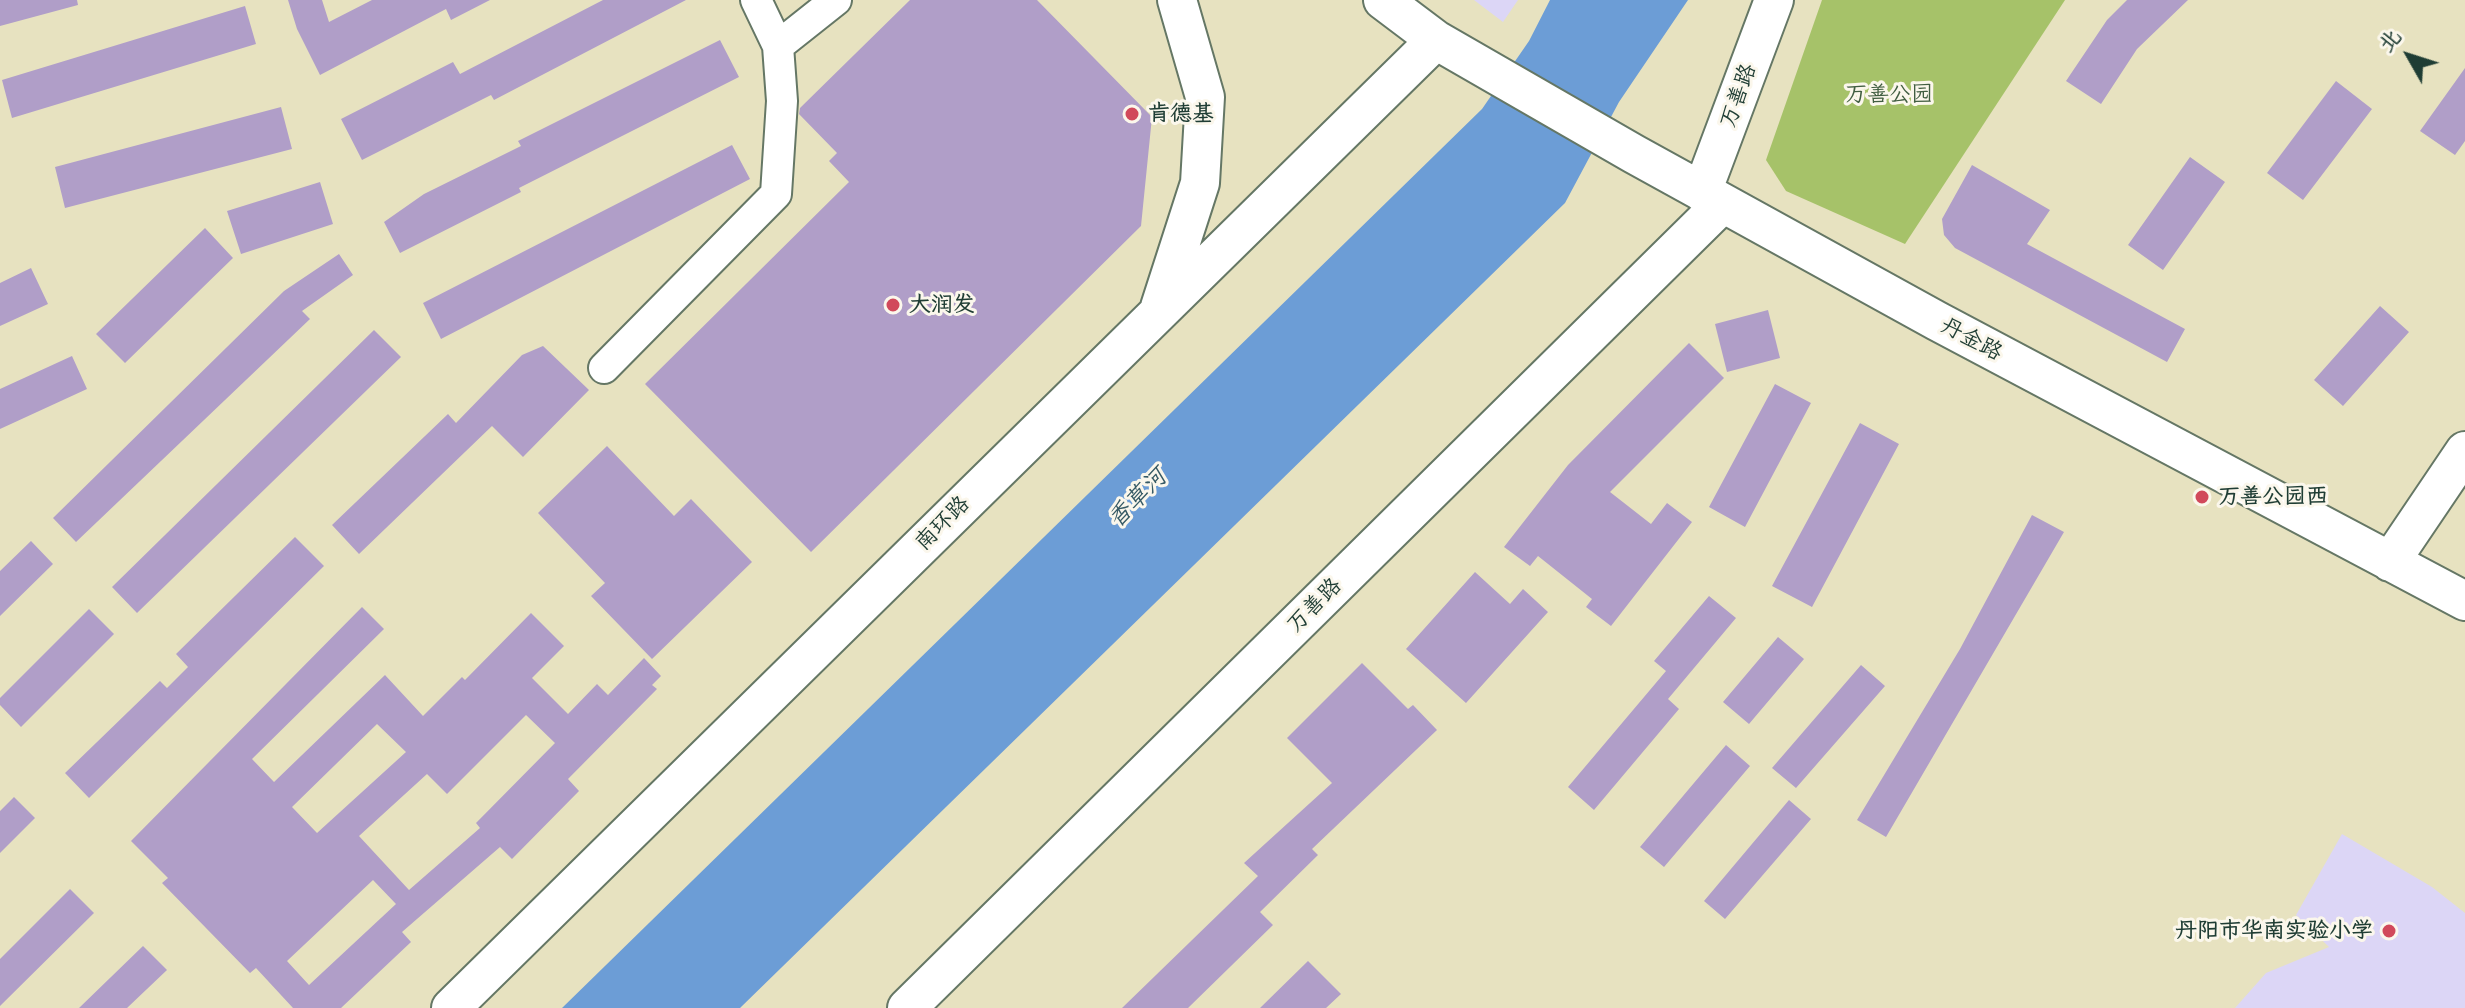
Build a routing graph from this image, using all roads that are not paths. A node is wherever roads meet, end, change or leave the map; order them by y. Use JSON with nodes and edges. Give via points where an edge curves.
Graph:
{"nodes":[{"id":1,"x":756,"y":0,"type":"edge"},
{"id":2,"x":836,"y":0,"type":"edge"},
{"id":3,"x":1177,"y":0,"type":"edge"},
{"id":4,"x":1383,"y":0,"type":"edge"},
{"id":5,"x":1774,"y":0,"type":"edge"},
{"id":6,"x":1436,"y":40,"type":"junction"},
{"id":7,"x":778,"y":46,"type":"junction"},
{"id":8,"x":1712,"y":197,"type":"junction"},
{"id":9,"x":1158,"y":313,"type":"junction"},
{"id":10,"x":604,"y":368,"type":"dead end"},
{"id":11,"x":2465,"y":451,"type":"edge"},
{"id":12,"x":2390,"y":562,"type":"junction"},
{"id":13,"x":2465,"y":601,"type":"edge"},
{"id":14,"x":451,"y":1008,"type":"edge"},
{"id":15,"x":907,"y":1008,"type":"edge"}],
"edges":[{"from":1,"to":7,"type":"lane"},
{"from":2,"to":7,"type":"lane"},
{"from":3,"to":9,"type":"main road","via":[[1205,97],[1200,183]]},
{"from":4,"to":6,"type":"main road","name":"丹金路"},
{"from":5,"to":8,"type":"main road","name":"万善路"},
{"from":6,"to":8,"type":"main road","name":"丹金路"},
{"from":6,"to":9,"type":"main road","name":"南环路"},
{"from":7,"to":10,"type":"lane","via":[[782,101],[776,194]]},
{"from":8,"to":12,"type":"main road","name":"丹金路"},
{"from":8,"to":15,"type":"main road","name":"万善路"},
{"from":9,"to":14,"type":"main road","name":"南环路"},
{"from":11,"to":12,"type":"main road"},
{"from":12,"to":13,"type":"main road","name":"丹金路"}]}
